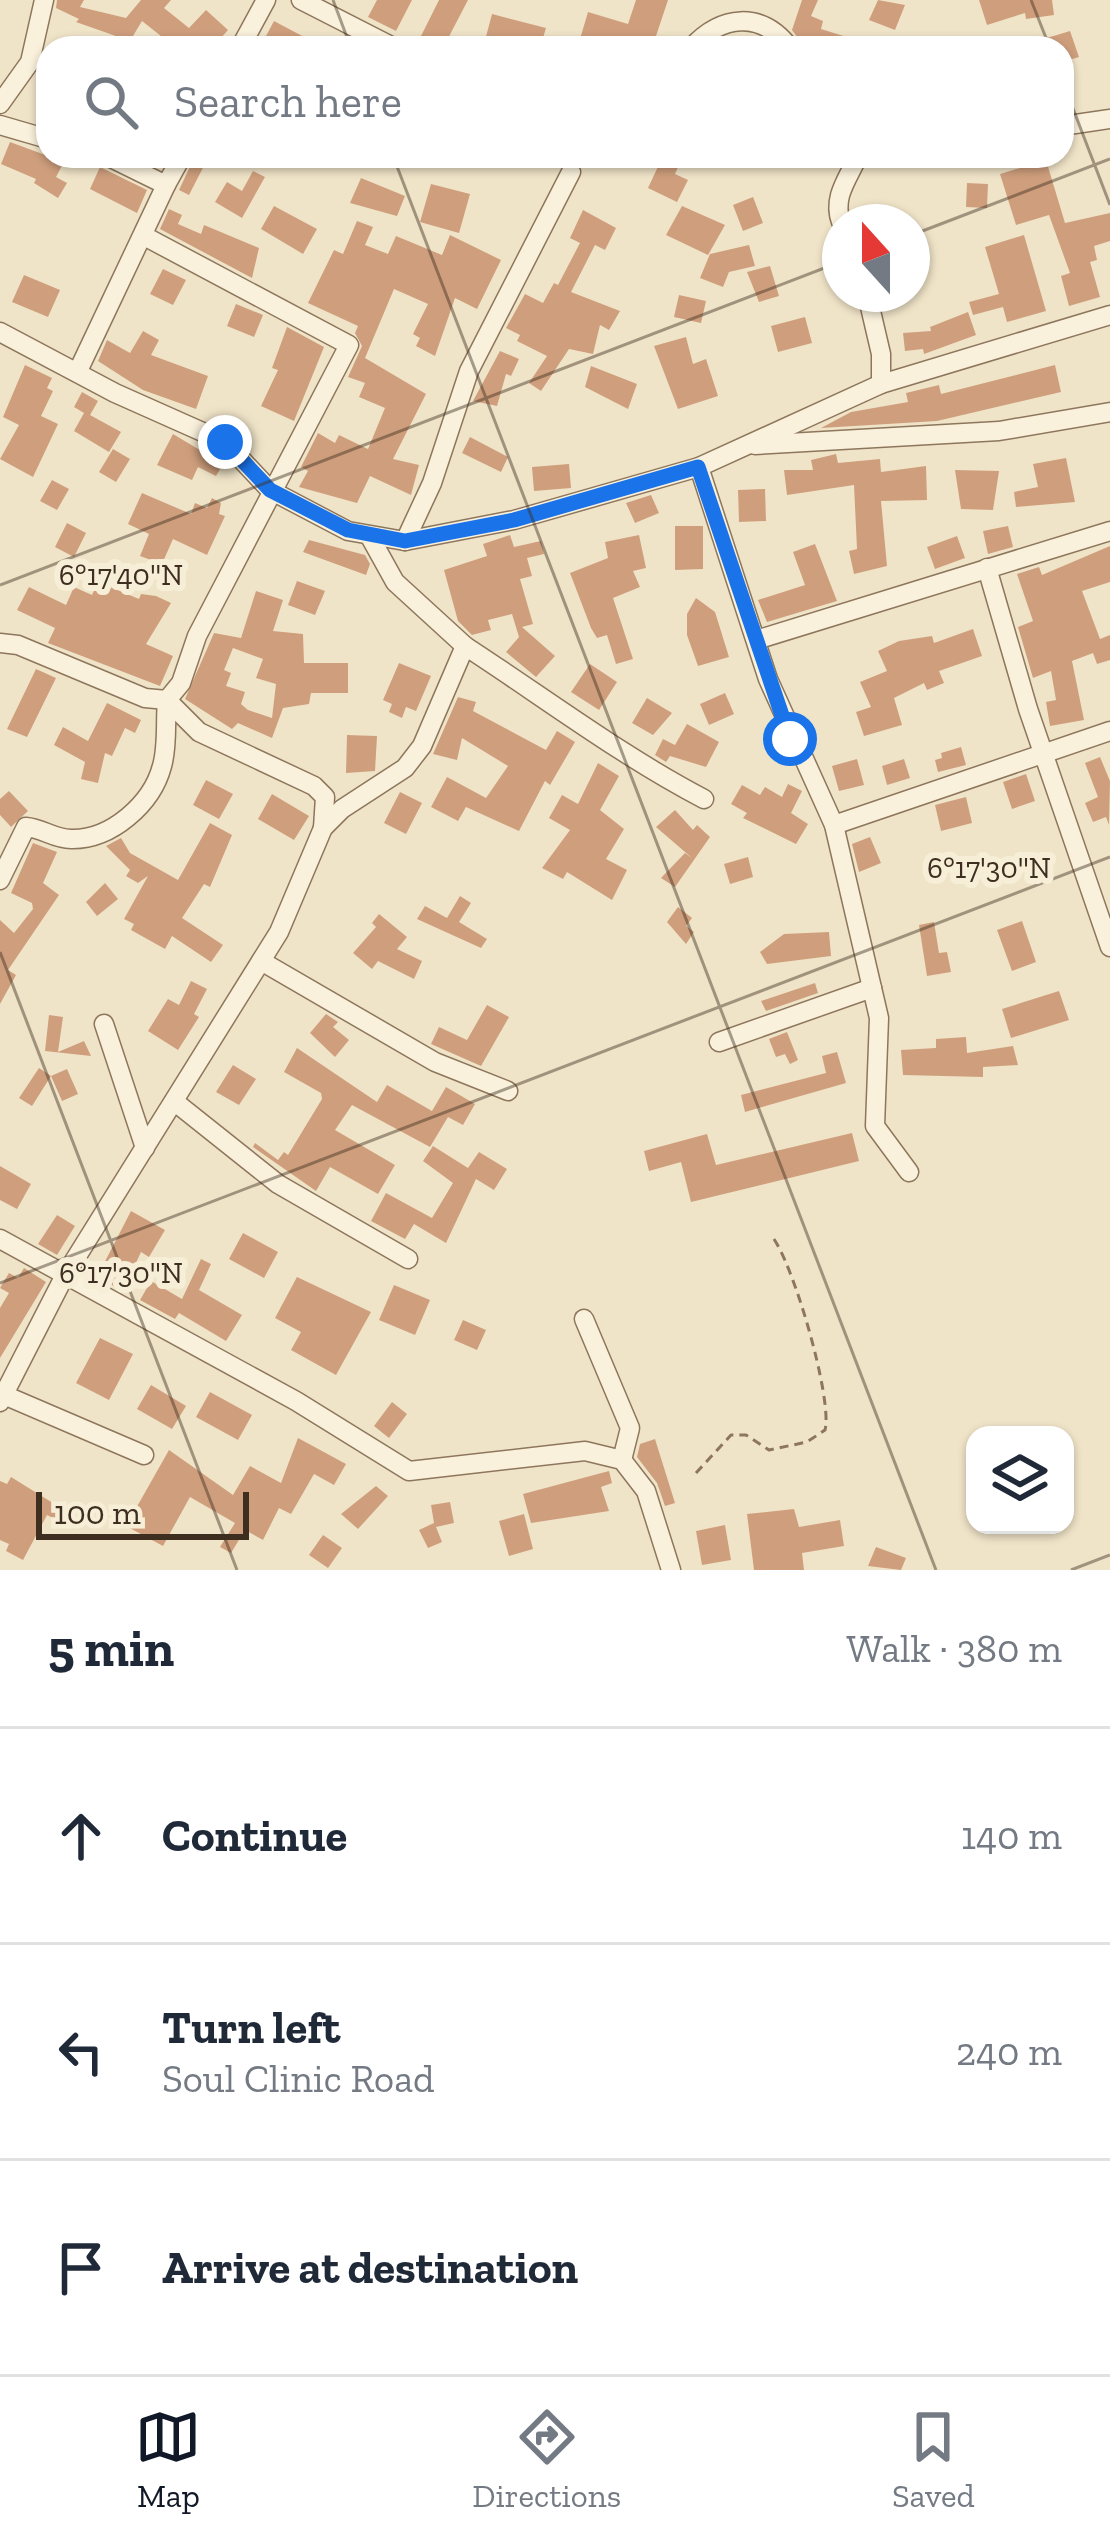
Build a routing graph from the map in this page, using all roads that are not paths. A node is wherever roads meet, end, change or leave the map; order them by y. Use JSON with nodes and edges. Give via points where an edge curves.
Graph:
{"nodes":[{"id":1,"x":44,"y":0,"type":"edge"},
{"id":2,"x":266,"y":0,"type":"edge"},
{"id":3,"x":301,"y":0,"type":"edge"},
{"id":4,"x":246,"y":36,"type":"edge"},
{"id":5,"x":372,"y":36,"type":"edge"},
{"id":6,"x":706,"y":36,"type":"edge"},
{"id":7,"x":781,"y":36,"type":"edge"},
{"id":8,"x":0,"y":104,"type":"edge"},
{"id":9,"x":1110,"y":118,"type":"edge"},
{"id":10,"x":1074,"y":124,"type":"edge"},
{"id":11,"x":0,"y":125,"type":"edge"},
{"id":12,"x":36,"y":136,"type":"edge"},
{"id":13,"x":131,"y":168,"type":"edge"},
{"id":14,"x":175,"y":168,"type":"edge"},
{"id":15,"x":852,"y":168,"type":"edge"},
{"id":16,"x":571,"y":172,"type":"dead end"},
{"id":17,"x":166,"y":185,"type":"junction"},
{"id":18,"x":837,"y":204,"type":"edge"},
{"id":19,"x":146,"y":237,"type":"junction"},
{"id":20,"x":872,"y":312,"type":"edge"},
{"id":21,"x":1110,"y":315,"type":"edge"},
{"id":22,"x":0,"y":332,"type":"edge"},
{"id":23,"x":78,"y":371,"type":"junction"},
{"id":24,"x":881,"y":384,"type":"junction"},
{"id":25,"x":1110,"y":412,"type":"edge"},
{"id":26,"x":750,"y":446,"type":"junction"},
{"id":27,"x":698,"y":467,"type":"junction"},
{"id":28,"x":270,"y":490,"type":"junction"},
{"id":29,"x":1110,"y":531,"type":"edge"},
{"id":30,"x":370,"y":538,"type":"junction"},
{"id":31,"x":405,"y":541,"type":"junction"},
{"id":32,"x":987,"y":568,"type":"junction"},
{"id":33,"x":756,"y":640,"type":"junction"},
{"id":34,"x":0,"y":644,"type":"edge"},
{"id":35,"x":465,"y":646,"type":"junction"},
{"id":36,"x":167,"y":700,"type":"junction"},
{"id":37,"x":1110,"y":731,"type":"edge"},
{"id":38,"x":1043,"y":752,"type":"junction"},
{"id":39,"x":704,"y":800,"type":"dead end"},
{"id":40,"x":834,"y":825,"type":"junction"},
{"id":41,"x":323,"y":828,"type":"junction"},
{"id":42,"x":0,"y":880,"type":"edge"},
{"id":43,"x":1110,"y":947,"type":"edge"},
{"id":44,"x":261,"y":962,"type":"junction"},
{"id":45,"x":872,"y":988,"type":"junction"},
{"id":46,"x":104,"y":1024,"type":"dead end"},
{"id":47,"x":719,"y":1042,"type":"dead end"},
{"id":48,"x":508,"y":1090,"type":"dead end"},
{"id":49,"x":175,"y":1102,"type":"junction"},
{"id":50,"x":145,"y":1148,"type":"junction"},
{"id":51,"x":909,"y":1172,"type":"dead end"},
{"id":52,"x":0,"y":1240,"type":"edge"},
{"id":53,"x":408,"y":1259,"type":"dead end"},
{"id":54,"x":64,"y":1277,"type":"junction"},
{"id":55,"x":584,"y":1319,"type":"dead end"},
{"id":56,"x":2,"y":1398,"type":"edge"},
{"id":57,"x":144,"y":1456,"type":"dead end"},
{"id":58,"x":622,"y":1460,"type":"junction"},
{"id":59,"x":671,"y":1570,"type":"edge"}],
"edges":[{"from":1,"to":8,"type":"street","via":[[30,62]]},
{"from":2,"to":4,"type":"street"},
{"from":3,"to":5,"type":"street"},
{"from":6,"to":7,"type":"street","via":[[726,20]]},
{"from":9,"to":10,"type":"street"},
{"from":11,"to":12,"type":"street"},
{"from":13,"to":17,"type":"street"},
{"from":14,"to":17,"type":"street"},
{"from":15,"to":18,"type":"street"},
{"from":16,"to":31,"type":"street","via":[[470,371]]},
{"from":17,"to":19,"type":"street"},
{"from":19,"to":23,"type":"street"},
{"from":19,"to":28,"type":"street","via":[[348,341]]},
{"from":20,"to":24,"type":"street"},
{"from":21,"to":24,"type":"street"},
{"from":22,"to":23,"type":"street"},
{"from":23,"to":28,"type":"street","via":[[225,442]]},
{"from":24,"to":26,"type":"street"},
{"from":25,"to":26,"type":"street","via":[[999,430]]},
{"from":26,"to":27,"type":"street"},
{"from":27,"to":31,"type":"street","via":[[514,520]]},
{"from":27,"to":33,"type":"street"},
{"from":28,"to":30,"type":"street"},
{"from":28,"to":36,"type":"street"},
{"from":29,"to":32,"type":"street"},
{"from":30,"to":31,"type":"street"},
{"from":30,"to":35,"type":"street","via":[[395,582]]},
{"from":32,"to":33,"type":"street"},
{"from":32,"to":38,"type":"street"},
{"from":33,"to":40,"type":"street","via":[[790,739]]},
{"from":34,"to":36,"type":"street"},
{"from":35,"to":39,"type":"street","via":[[616,752]]},
{"from":35,"to":41,"type":"street","via":[[405,768]]},
{"from":36,"to":41,"type":"street","via":[[199,732],[314,786],[326,797]]},
{"from":36,"to":42,"type":"street","via":[[162,766],[123,821],[90,838],[26,827]]},
{"from":37,"to":38,"type":"street"},
{"from":38,"to":40,"type":"street"},
{"from":38,"to":43,"type":"street"},
{"from":40,"to":45,"type":"street"},
{"from":41,"to":44,"type":"street"},
{"from":44,"to":48,"type":"street","via":[[435,1062]]},
{"from":44,"to":49,"type":"street"},
{"from":45,"to":47,"type":"street"},
{"from":45,"to":51,"type":"street","via":[[879,1018],[875,1126]]},
{"from":46,"to":50,"type":"street"},
{"from":49,"to":50,"type":"street"},
{"from":49,"to":53,"type":"street","via":[[278,1184]]},
{"from":50,"to":54,"type":"street"},
{"from":52,"to":54,"type":"street"},
{"from":54,"to":56,"type":"street"},
{"from":54,"to":58,"type":"street","via":[[409,1471],[585,1451]]},
{"from":55,"to":58,"type":"street","via":[[630,1428]]},
{"from":56,"to":57,"type":"street"},
{"from":58,"to":59,"type":"street","via":[[646,1491]]}]}
